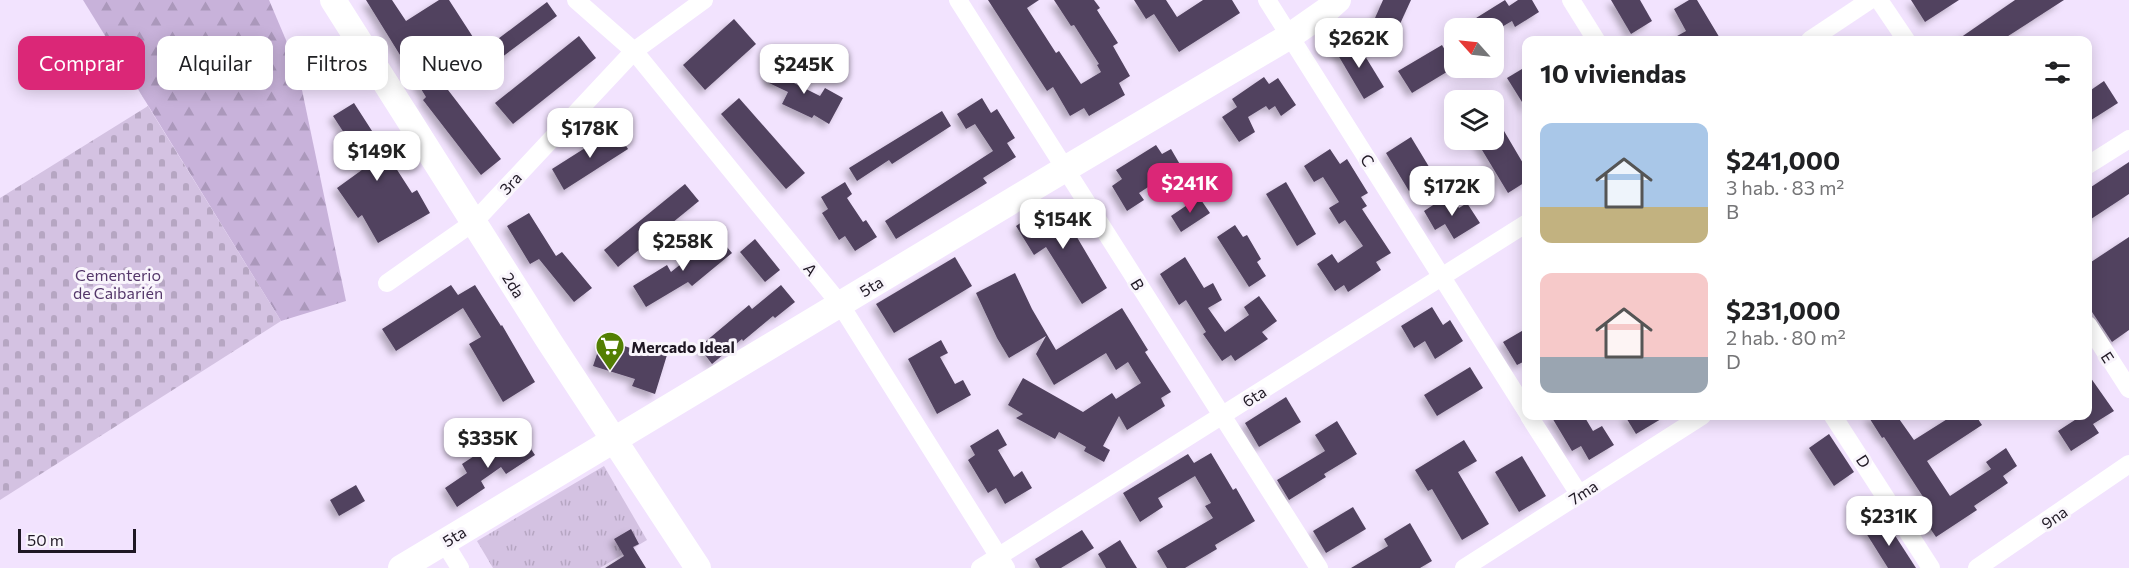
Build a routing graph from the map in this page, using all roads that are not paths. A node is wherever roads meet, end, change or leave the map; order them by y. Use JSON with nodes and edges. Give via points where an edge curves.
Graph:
{"nodes":[{"id":1,"x":334,"y":0,"type":"edge"},
{"id":2,"x":576,"y":0,"type":"edge"},
{"id":3,"x":704,"y":0,"type":"edge"},
{"id":4,"x":958,"y":0,"type":"edge"},
{"id":5,"x":1267,"y":0,"type":"edge"},
{"id":6,"x":1338,"y":0,"type":"edge"},
{"id":7,"x":1570,"y":0,"type":"edge"},
{"id":8,"x":1870,"y":0,"type":"edge"},
{"id":9,"x":1880,"y":0,"type":"edge"},
{"id":10,"x":1290,"y":36,"type":"junction"},
{"id":11,"x":1593,"y":36,"type":"edge"},
{"id":12,"x":1816,"y":36,"type":"edge"},
{"id":13,"x":1903,"y":36,"type":"edge"},
{"id":14,"x":634,"y":51,"type":"junction"},
{"id":15,"x":2129,"y":139,"type":"edge"},
{"id":16,"x":2092,"y":162,"type":"edge"},
{"id":17,"x":1065,"y":169,"type":"junction"},
{"id":18,"x":474,"y":222,"type":"junction"},
{"id":19,"x":1522,"y":226,"type":"edge"},
{"id":20,"x":1442,"y":277,"type":"junction"},
{"id":21,"x":387,"y":283,"type":"dead end"},
{"id":22,"x":840,"y":304,"type":"junction"},
{"id":23,"x":2092,"y":331,"type":"edge"},
{"id":24,"x":2129,"y":388,"type":"edge"},
{"id":25,"x":587,"y":399,"type":"junction"},
{"id":26,"x":1522,"y":404,"type":"edge"},
{"id":27,"x":1222,"y":416,"type":"junction"},
{"id":28,"x":1532,"y":420,"type":"edge"},
{"id":29,"x":1696,"y":420,"type":"edge"},
{"id":30,"x":1836,"y":420,"type":"edge"},
{"id":31,"x":615,"y":440,"type":"junction"},
{"id":32,"x":574,"y":464,"type":"junction"},
{"id":33,"x":2129,"y":464,"type":"edge"},
{"id":34,"x":1579,"y":494,"type":"junction"},
{"id":35,"x":444,"y":542,"type":"junction"},
{"id":36,"x":1002,"y":562,"type":"edge"},
{"id":37,"x":401,"y":568,"type":"edge"},
{"id":38,"x":460,"y":568,"type":"edge"},
{"id":39,"x":698,"y":568,"type":"edge"},
{"id":40,"x":980,"y":568,"type":"edge"},
{"id":41,"x":1319,"y":568,"type":"edge"},
{"id":42,"x":1464,"y":568,"type":"edge"},
{"id":43,"x":1931,"y":568,"type":"edge"},
{"id":44,"x":1977,"y":568,"type":"edge"}],
"edges":[{"from":1,"to":18,"type":"street","name":"2da"},
{"from":2,"to":14,"type":"street","name":"A"},
{"from":3,"to":14,"type":"street","name":"3ra"},
{"from":4,"to":17,"type":"street","name":"B"},
{"from":5,"to":10,"type":"street","name":"C"},
{"from":6,"to":10,"type":"street","name":"5ta"},
{"from":7,"to":11,"type":"street"},
{"from":8,"to":12,"type":"street"},
{"from":9,"to":13,"type":"street"},
{"from":10,"to":17,"type":"street","name":"5ta"},
{"from":10,"to":20,"type":"street","name":"C"},
{"from":14,"to":18,"type":"street","name":"3ra"},
{"from":14,"to":22,"type":"street","name":"A"},
{"from":15,"to":16,"type":"street"},
{"from":17,"to":22,"type":"street","name":"5ta"},
{"from":17,"to":27,"type":"street","name":"B"},
{"from":18,"to":21,"type":"street","name":"3ra"},
{"from":18,"to":25,"type":"street","name":"2da"},
{"from":19,"to":20,"type":"street","name":"6ta"},
{"from":20,"to":26,"type":"street","name":"C"},
{"from":20,"to":27,"type":"street","name":"6ta"},
{"from":22,"to":31,"type":"street","name":"5ta"},
{"from":22,"to":36,"type":"street","name":"A"},
{"from":23,"to":24,"type":"street","name":"E"},
{"from":25,"to":31,"type":"street","name":"2da"},
{"from":25,"to":32,"type":"street","via":[[590,418],[586,443]]},
{"from":27,"to":36,"type":"street","name":"6ta"},
{"from":27,"to":41,"type":"street","name":"B"},
{"from":28,"to":34,"type":"street","name":"C"},
{"from":29,"to":34,"type":"street","name":"7ma"},
{"from":30,"to":43,"type":"street","name":"D"},
{"from":31,"to":32,"type":"street","name":"5ta"},
{"from":31,"to":39,"type":"street","name":"2da"},
{"from":32,"to":35,"type":"street","name":"5ta"},
{"from":33,"to":44,"type":"street","name":"9na"},
{"from":34,"to":42,"type":"street","name":"7ma"},
{"from":35,"to":37,"type":"street","name":"5ta"},
{"from":35,"to":38,"type":"street"},
{"from":36,"to":40,"type":"street","name":"6ta"}]}
